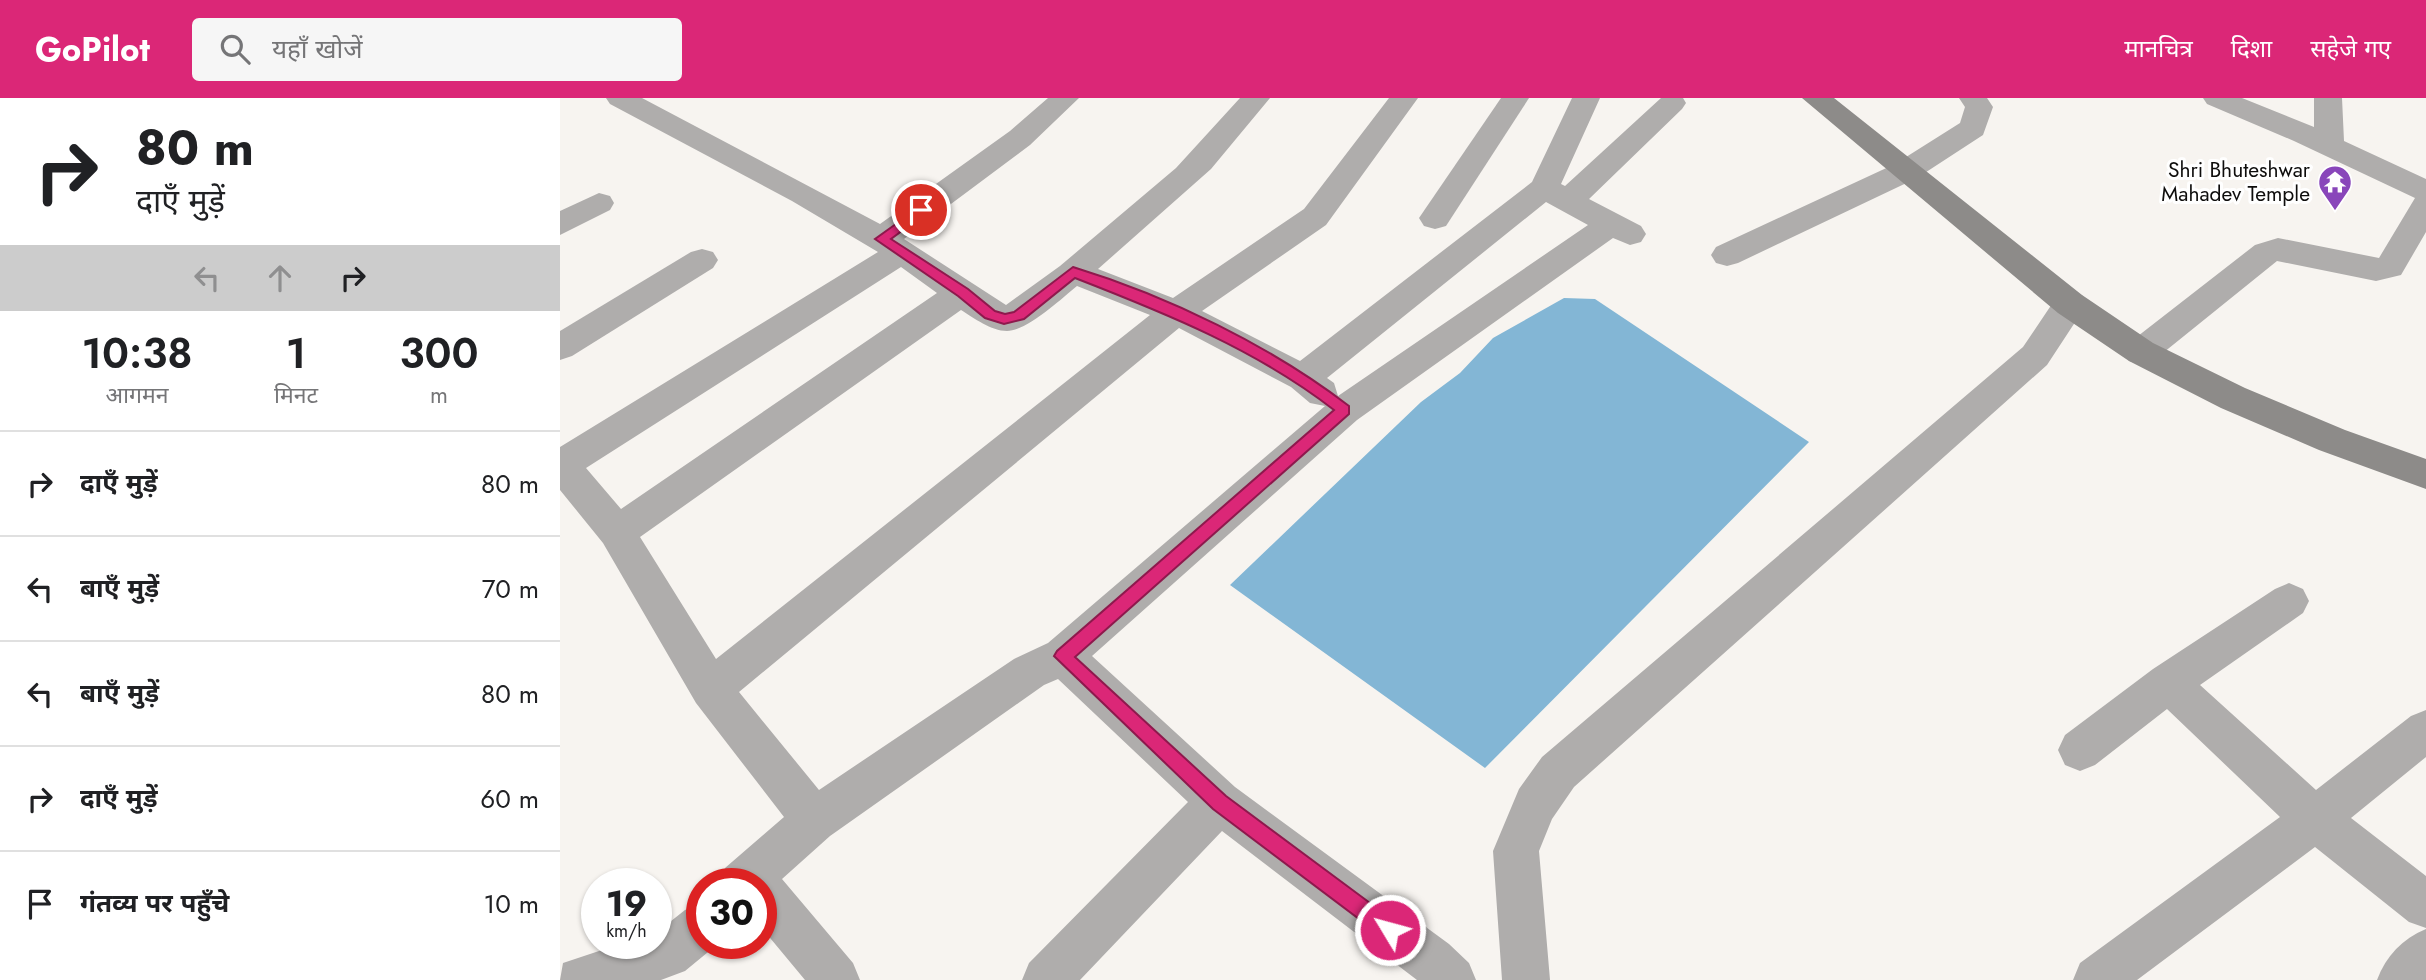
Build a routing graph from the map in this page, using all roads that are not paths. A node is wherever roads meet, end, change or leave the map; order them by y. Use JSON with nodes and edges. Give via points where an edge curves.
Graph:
{"nodes":[{"id":1,"x":620,"y":98,"type":"edge"},
{"id":2,"x":1065,"y":98,"type":"edge"},
{"id":3,"x":1256,"y":98,"type":"edge"},
{"id":4,"x":1404,"y":98,"type":"edge"},
{"id":5,"x":1515,"y":98,"type":"edge"},
{"id":6,"x":1586,"y":98,"type":"edge"},
{"id":7,"x":1816,"y":98,"type":"edge"},
{"id":8,"x":1973,"y":98,"type":"edge"},
{"id":9,"x":2217,"y":98,"type":"edge"},
{"id":10,"x":2328,"y":98,"type":"edge"},
{"id":11,"x":1672,"y":103,"type":"dead end"},
{"id":12,"x":2329,"y":145,"type":"junction"},
{"id":13,"x":1906,"y":171,"type":"junction"},
{"id":14,"x":2426,"y":191,"type":"edge"},
{"id":15,"x":1556,"y":195,"type":"junction"},
{"id":16,"x":599,"y":203,"type":"dead end"},
{"id":17,"x":2426,"y":205,"type":"edge"},
{"id":18,"x":1435,"y":218,"type":"dead end"},
{"id":19,"x":560,"y":224,"type":"edge"},
{"id":20,"x":892,"y":246,"type":"junction"},
{"id":21,"x":1727,"y":255,"type":"dead end"},
{"id":22,"x":702,"y":260,"type":"dead end"},
{"id":23,"x":1073,"y":272,"type":"junction"},
{"id":24,"x":963,"y":292,"type":"junction"},
{"id":25,"x":2070,"y":304,"type":"junction"},
{"id":26,"x":1176,"y":312,"type":"junction"},
{"id":27,"x":560,"y":347,"type":"edge"},
{"id":28,"x":2141,"y":352,"type":"junction"},
{"id":29,"x":1303,"y":378,"type":"junction"},
{"id":30,"x":1344,"y":410,"type":"junction"},
{"id":31,"x":561,"y":464,"type":"edge"},
{"id":32,"x":2426,"y":474,"type":"edge"},
{"id":33,"x":617,"y":532,"type":"junction"},
{"id":34,"x":2288,"y":601,"type":"dead end"},
{"id":35,"x":1063,"y":656,"type":"junction"},
{"id":36,"x":2168,"y":683,"type":"junction"},
{"id":37,"x":711,"y":689,"type":"junction"},
{"id":38,"x":2426,"y":730,"type":"edge"},
{"id":39,"x":2080,"y":750,"type":"dead end"},
{"id":40,"x":1219,"y":803,"type":"junction"},
{"id":41,"x":2315,"y":819,"type":"junction"},
{"id":42,"x":814,"y":820,"type":"junction"},
{"id":43,"x":767,"y":868,"type":"edge"},
{"id":44,"x":2426,"y":905,"type":"edge"},
{"id":45,"x":777,"y":912,"type":"edge"},
{"id":46,"x":686,"y":940,"type":"edge"},
{"id":47,"x":2426,"y":953,"type":"edge"},
{"id":48,"x":580,"y":980,"type":"edge"},
{"id":49,"x":836,"y":980,"type":"edge"},
{"id":50,"x":1046,"y":980,"type":"edge"},
{"id":51,"x":1452,"y":980,"type":"edge"},
{"id":52,"x":1526,"y":980,"type":"edge"},
{"id":53,"x":2097,"y":980,"type":"edge"},
{"id":54,"x":2401,"y":980,"type":"edge"}],
"edges":[{"from":1,"to":20,"type":"street"},
{"from":2,"to":20,"type":"street"},
{"from":3,"to":23,"type":"street","via":[[1198,164]]},
{"from":4,"to":26,"type":"street","via":[[1315,217]]},
{"from":5,"to":18,"type":"street"},
{"from":6,"to":15,"type":"street"},
{"from":7,"to":13,"type":"main road"},
{"from":8,"to":13,"type":"street","via":[[1979,107],[1973,128]]},
{"from":9,"to":12,"type":"street"},
{"from":10,"to":12,"type":"street"},
{"from":11,"to":15,"type":"street"},
{"from":12,"to":14,"type":"street"},
{"from":13,"to":21,"type":"street"},
{"from":13,"to":25,"type":"main road"},
{"from":15,"to":29,"type":"street"},
{"from":15,"to":30,"type":"street","via":[[1621,229]]},
{"from":16,"to":19,"type":"street"},
{"from":17,"to":28,"type":"street","via":[[2390,267],[2376,270],[2278,249],[2266,253]]},
{"from":20,"to":24,"type":"street"},
{"from":20,"to":31,"type":"street"},
{"from":22,"to":27,"type":"street"},
{"from":23,"to":24,"type":"street","via":[[1019,316],[1004,319],[990,314]]},
{"from":23,"to":26,"type":"street"},
{"from":24,"to":33,"type":"street"},
{"from":25,"to":28,"type":"main road"},
{"from":25,"to":52,"type":"street","via":[[2035,356],[1558,772],[1535,805],[1516,851]]},
{"from":26,"to":29,"type":"street"},
{"from":26,"to":37,"type":"street"},
{"from":28,"to":32,"type":"main road","via":[[2295,424]]},
{"from":29,"to":30,"type":"street"},
{"from":30,"to":35,"type":"street"},
{"from":31,"to":33,"type":"street"},
{"from":33,"to":37,"type":"street"},
{"from":34,"to":36,"type":"street"},
{"from":35,"to":40,"type":"street"},
{"from":35,"to":42,"type":"street","via":[[1029,672]]},
{"from":36,"to":39,"type":"street"},
{"from":36,"to":41,"type":"street"},
{"from":37,"to":42,"type":"street"},
{"from":38,"to":41,"type":"street"},
{"from":40,"to":50,"type":"street"},
{"from":40,"to":51,"type":"street"},
{"from":41,"to":44,"type":"street"},
{"from":41,"to":53,"type":"street"},
{"from":42,"to":43,"type":"street"},
{"from":45,"to":49,"type":"street"},
{"from":46,"to":48,"type":"street","via":[[668,954]]},
{"from":47,"to":54,"type":"street"}]}
